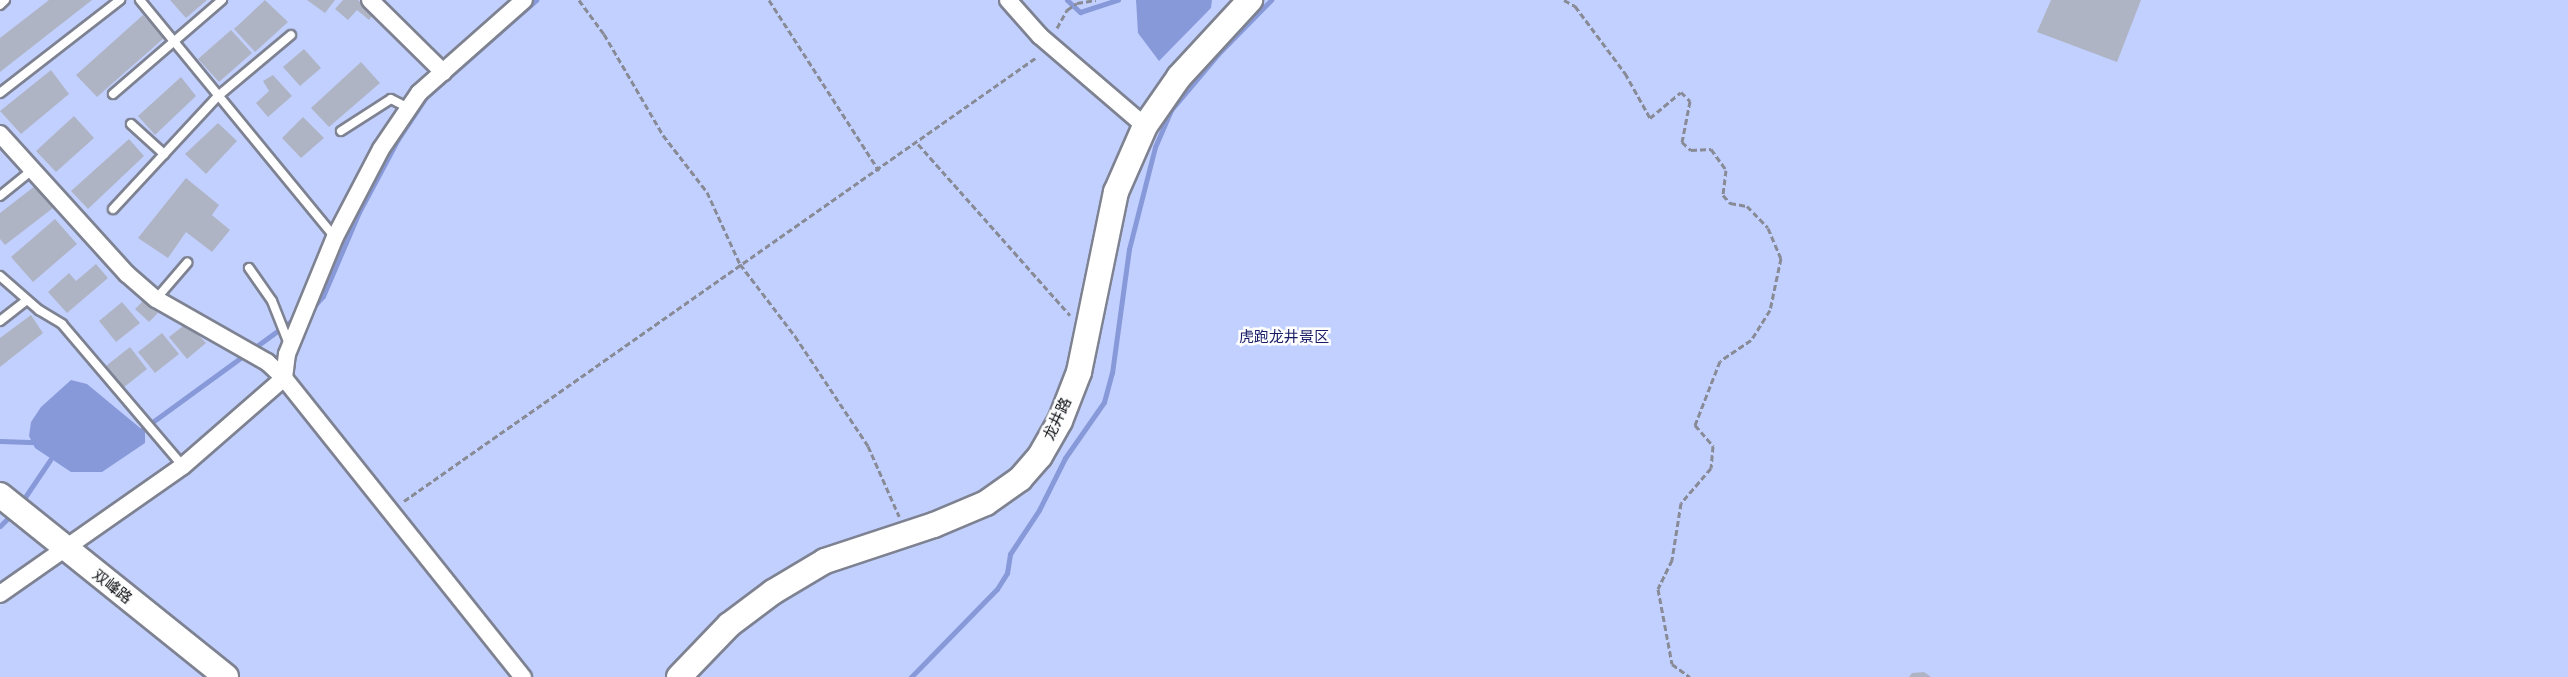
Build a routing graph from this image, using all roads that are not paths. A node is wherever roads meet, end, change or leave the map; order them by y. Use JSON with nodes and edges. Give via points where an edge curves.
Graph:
{"nodes":[{"id":1,"x":5,"y":0,"type":"edge"},
{"id":2,"x":120,"y":0,"type":"edge"},
{"id":3,"x":140,"y":0,"type":"edge"},
{"id":4,"x":222,"y":0,"type":"edge"},
{"id":5,"x":370,"y":0,"type":"edge"},
{"id":6,"x":524,"y":0,"type":"edge"},
{"id":7,"x":1008,"y":0,"type":"edge"},
{"id":8,"x":1250,"y":0,"type":"edge"},
{"id":9,"x":0,"y":5,"type":"edge"},
{"id":10,"x":291,"y":35,"type":"dead end"},
{"id":11,"x":174,"y":42,"type":"junction"},
{"id":12,"x":443,"y":72,"type":"junction"},
{"id":13,"x":0,"y":93,"type":"edge"},
{"id":14,"x":113,"y":94,"type":"dead end"},
{"id":15,"x":218,"y":96,"type":"junction"},
{"id":16,"x":409,"y":108,"type":"junction"},
{"id":17,"x":131,"y":124,"type":"dead end"},
{"id":18,"x":1145,"y":126,"type":"junction"},
{"id":19,"x":341,"y":131,"type":"dead end"},
{"id":20,"x":0,"y":134,"type":"edge"},
{"id":21,"x":164,"y":154,"type":"junction"},
{"id":22,"x":32,"y":171,"type":"junction"},
{"id":23,"x":0,"y":196,"type":"edge"},
{"id":24,"x":113,"y":209,"type":"dead end"},
{"id":25,"x":336,"y":237,"type":"junction"},
{"id":26,"x":187,"y":263,"type":"dead end"},
{"id":27,"x":249,"y":268,"type":"dead end"},
{"id":28,"x":0,"y":276,"type":"edge"},
{"id":29,"x":156,"y":298,"type":"junction"},
{"id":30,"x":27,"y":300,"type":"junction"},
{"id":31,"x":0,"y":321,"type":"edge"},
{"id":32,"x":290,"y":346,"type":"junction"},
{"id":33,"x":284,"y":378,"type":"junction"},
{"id":34,"x":183,"y":466,"type":"junction"},
{"id":35,"x":11,"y":504,"type":"edge"},
{"id":36,"x":65,"y":550,"type":"junction"},
{"id":37,"x":0,"y":594,"type":"edge"},
{"id":38,"x":226,"y":677,"type":"edge"},
{"id":39,"x":523,"y":677,"type":"edge"},
{"id":40,"x":680,"y":677,"type":"edge"}],
"edges":[{"from":1,"to":9,"type":"lane"},
{"from":2,"to":13,"type":"lane"},
{"from":3,"to":11,"type":"lane"},
{"from":4,"to":11,"type":"lane"},
{"from":5,"to":12,"type":"street"},
{"from":6,"to":12,"type":"street"},
{"from":7,"to":18,"type":"street","via":[[1050,45]]},
{"from":8,"to":18,"type":"street","name":"龙井路","via":[[1179,77]]},
{"from":10,"to":15,"type":"lane"},
{"from":11,"to":14,"type":"lane"},
{"from":11,"to":15,"type":"lane"},
{"from":12,"to":16,"type":"street","via":[[419,93]]},
{"from":15,"to":21,"type":"lane"},
{"from":15,"to":25,"type":"lane"},
{"from":16,"to":19,"type":"lane","via":[[391,99]]},
{"from":16,"to":25,"type":"street","via":[[381,149]]},
{"from":17,"to":21,"type":"lane"},
{"from":18,"to":40,"type":"street","name":"龙井路","via":[[1116,192],[1088,334],[1060,421],[1040,456],[1020,479],[986,503],[825,561],[773,592],[729,624]]},
{"from":20,"to":22,"type":"street"},
{"from":21,"to":24,"type":"lane"},
{"from":22,"to":23,"type":"lane"},
{"from":22,"to":29,"type":"street","via":[[127,274]]},
{"from":25,"to":32,"type":"street"},
{"from":26,"to":29,"type":"lane"},
{"from":27,"to":32,"type":"lane","via":[[272,301]]},
{"from":28,"to":30,"type":"lane"},
{"from":29,"to":33,"type":"street","via":[[247,351]]},
{"from":30,"to":31,"type":"lane"},
{"from":30,"to":34,"type":"lane","via":[[62,324]]},
{"from":32,"to":33,"type":"street"},
{"from":33,"to":34,"type":"street"},
{"from":33,"to":39,"type":"street"},
{"from":34,"to":36,"type":"street"},
{"from":35,"to":36,"type":"street","name":"双峰路"},
{"from":36,"to":37,"type":"street"},
{"from":36,"to":38,"type":"street","name":"双峰路"}]}
